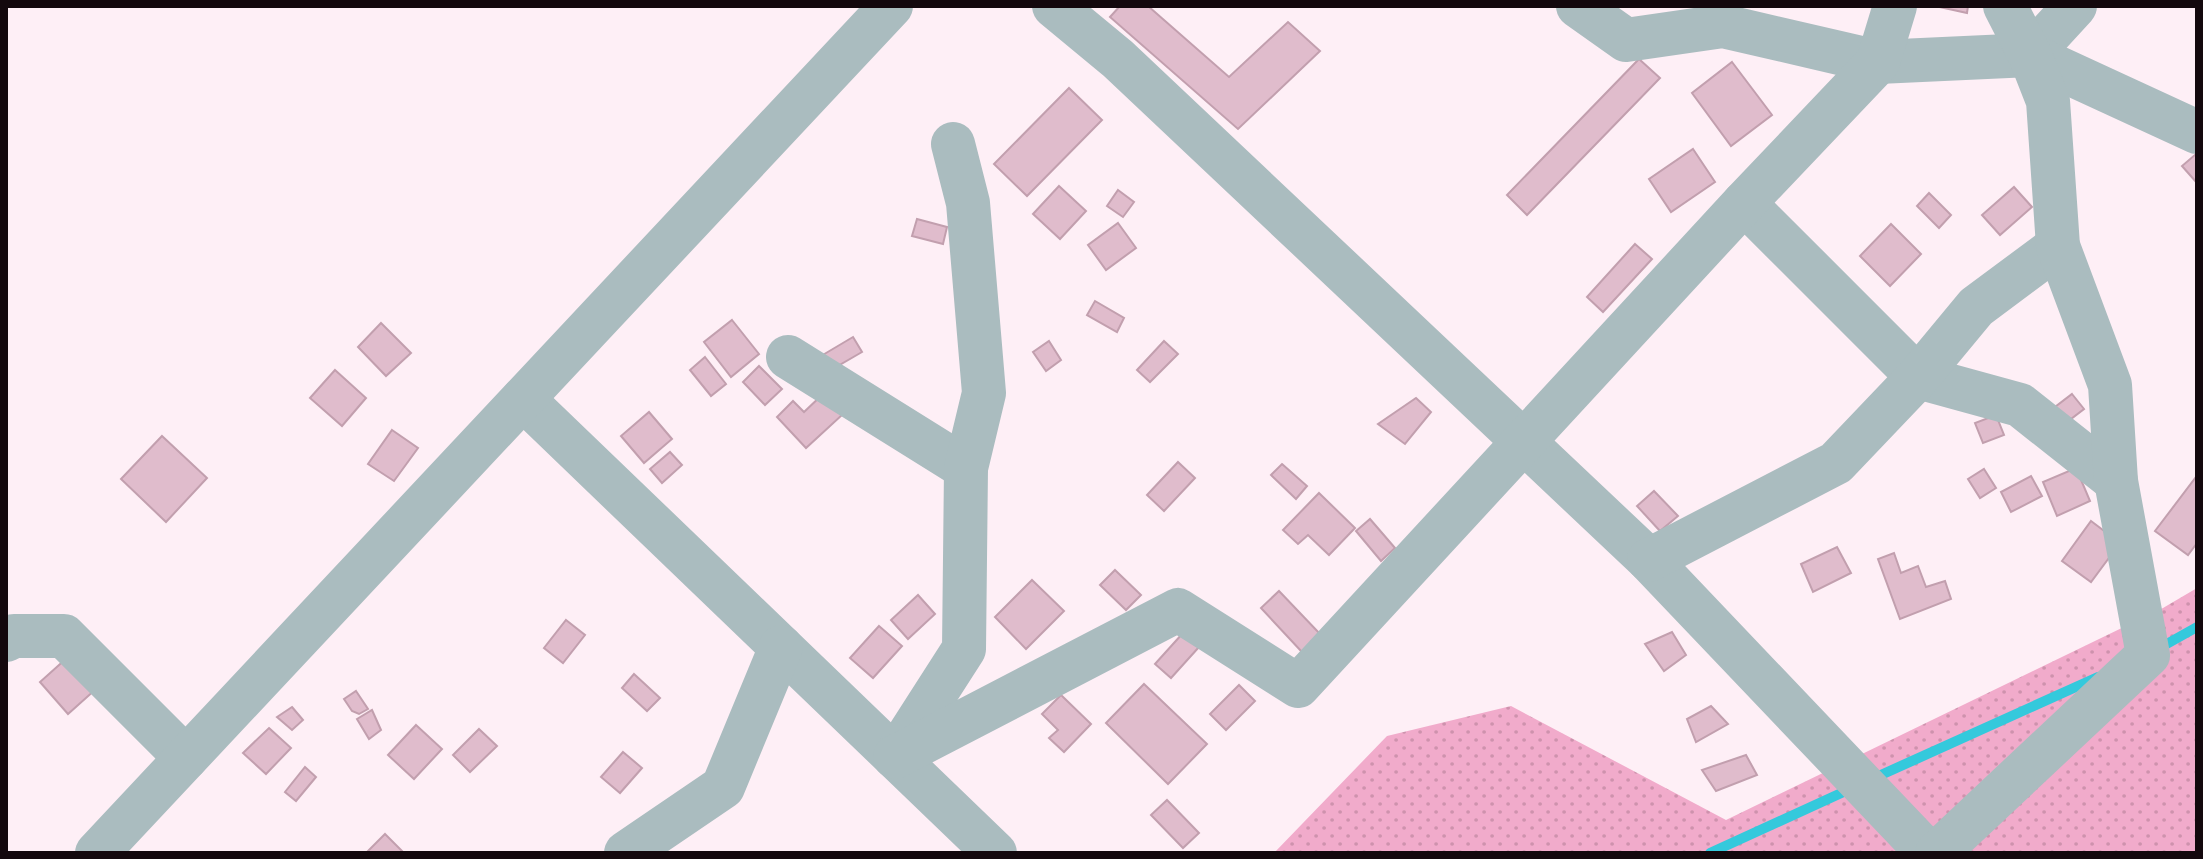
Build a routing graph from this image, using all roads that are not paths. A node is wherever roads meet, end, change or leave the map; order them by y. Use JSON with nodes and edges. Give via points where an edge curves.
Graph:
{"nodes":[{"id":1,"x":891,"y":6,"type":"edge"},
{"id":2,"x":1054,"y":6,"type":"edge"},
{"id":3,"x":1578,"y":6,"type":"edge"},
{"id":4,"x":1895,"y":6,"type":"edge"},
{"id":5,"x":2005,"y":6,"type":"edge"},
{"id":6,"x":2075,"y":6,"type":"edge"},
{"id":7,"x":2030,"y":55,"type":"junction"},
{"id":8,"x":1878,"y":62,"type":"junction"},
{"id":9,"x":2197,"y":132,"type":"edge"},
{"id":10,"x":953,"y":144,"type":"dead end"},
{"id":11,"x":1744,"y":203,"type":"junction"},
{"id":12,"x":2058,"y":246,"type":"junction"},
{"id":13,"x":788,"y":357,"type":"dead end"},
{"id":14,"x":1918,"y":377,"type":"junction"},
{"id":15,"x":523,"y":399,"type":"junction"},
{"id":16,"x":1525,"y":441,"type":"junction"},
{"id":17,"x":966,"y":468,"type":"junction"},
{"id":18,"x":2116,"y":481,"type":"junction"},
{"id":19,"x":1649,"y":560,"type":"junction"},
{"id":20,"x":6,"y":640,"type":"edge"},
{"id":21,"x":781,"y":647,"type":"junction"},
{"id":22,"x":895,"y":757,"type":"junction"},
{"id":23,"x":186,"y":758,"type":"junction"},
{"id":24,"x":97,"y":853,"type":"edge"},
{"id":25,"x":626,"y":853,"type":"edge"},
{"id":26,"x":995,"y":853,"type":"edge"},
{"id":27,"x":1928,"y":853,"type":"edge"},
{"id":28,"x":1937,"y":853,"type":"edge"}],
"edges":[{"from":1,"to":15,"type":"street"},
{"from":2,"to":16,"type":"street","via":[[1118,59]]},
{"from":3,"to":8,"type":"street","via":[[1626,40],[1723,26]]},
{"from":4,"to":8,"type":"street"},
{"from":5,"to":7,"type":"street"},
{"from":6,"to":7,"type":"street"},
{"from":7,"to":8,"type":"street"},
{"from":7,"to":9,"type":"street"},
{"from":7,"to":12,"type":"street","via":[[2048,101]]},
{"from":8,"to":11,"type":"street"},
{"from":10,"to":17,"type":"street","via":[[968,203],[984,393]]},
{"from":11,"to":14,"type":"street"},
{"from":11,"to":16,"type":"street"},
{"from":12,"to":14,"type":"street","via":[[1976,307]]},
{"from":12,"to":18,"type":"street","via":[[2110,385]]},
{"from":13,"to":17,"type":"street"},
{"from":14,"to":18,"type":"street","via":[[2020,405]]},
{"from":14,"to":19,"type":"street","via":[[1836,463]]},
{"from":15,"to":21,"type":"street"},
{"from":15,"to":23,"type":"street"},
{"from":16,"to":19,"type":"street"},
{"from":16,"to":22,"type":"street","via":[[1298,686],[1178,610]]},
{"from":17,"to":22,"type":"street","via":[[964,649]]},
{"from":18,"to":28,"type":"street","via":[[2148,655]]},
{"from":19,"to":27,"type":"street"},
{"from":20,"to":23,"type":"street","via":[[64,636]]},
{"from":21,"to":22,"type":"street"},
{"from":21,"to":25,"type":"street","via":[[723,787]]},
{"from":22,"to":26,"type":"street"},
{"from":23,"to":24,"type":"street"}]}
